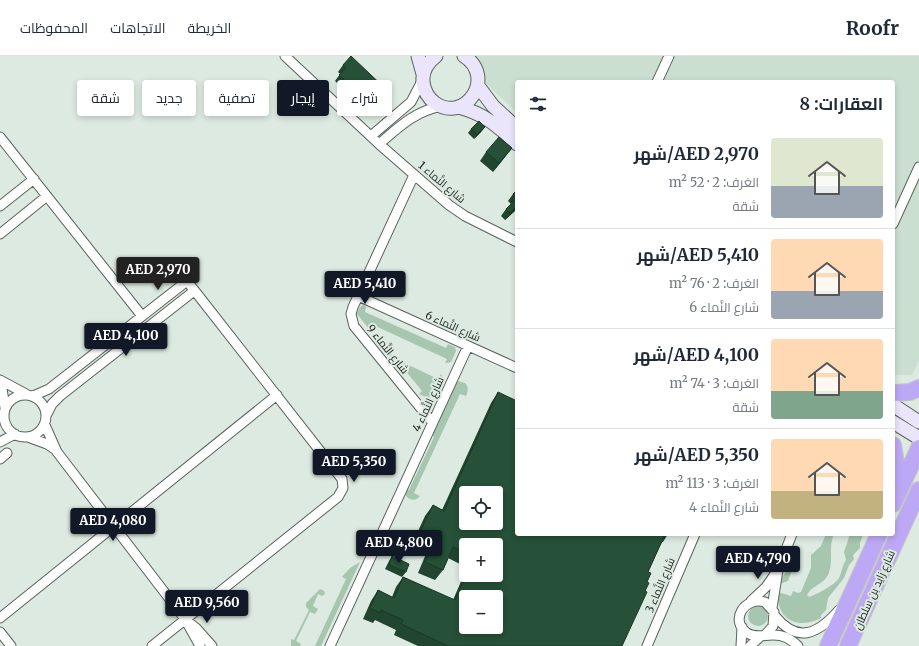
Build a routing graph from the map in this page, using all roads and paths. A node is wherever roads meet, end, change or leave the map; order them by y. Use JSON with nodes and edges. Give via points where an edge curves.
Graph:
{"nodes":[{"id":1,"x":285,"y":56,"type":"edge"},
{"id":2,"x":418,"y":56,"type":"edge"},
{"id":3,"x":436,"y":56,"type":"edge"},
{"id":4,"x":464,"y":56,"type":"edge"},
{"id":5,"x":669,"y":56,"type":"edge"},
{"id":6,"x":423,"y":77,"type":"junction"},
{"id":7,"x":658,"y":80,"type":"edge"},
{"id":8,"x":478,"y":86,"type":"junction"},
{"id":9,"x":442,"y":106,"type":"junction"},
{"id":10,"x":458,"y":107,"type":"junction"},
{"id":11,"x":515,"y":126,"type":"edge"},
{"id":12,"x":0,"y":136,"type":"edge"},
{"id":13,"x":371,"y":136,"type":"junction"},
{"id":14,"x":515,"y":142,"type":"edge"},
{"id":15,"x":379,"y":144,"type":"junction"},
{"id":16,"x":919,"y":167,"type":"edge"},
{"id":17,"x":414,"y":174,"type":"junction"},
{"id":18,"x":34,"y":179,"type":"junction"},
{"id":19,"x":47,"y":196,"type":"junction"},
{"id":20,"x":0,"y":206,"type":"edge"},
{"id":21,"x":895,"y":220,"type":"edge"},
{"id":22,"x":0,"y":234,"type":"edge"},
{"id":23,"x":515,"y":241,"type":"edge"},
{"id":24,"x":194,"y":291,"type":"junction"},
{"id":25,"x":358,"y":296,"type":"junction"},
{"id":26,"x":142,"y":316,"type":"junction"},
{"id":27,"x":468,"y":346,"type":"junction"},
{"id":28,"x":515,"y":367,"type":"edge"},
{"id":29,"x":1,"y":381,"type":"edge"},
{"id":30,"x":919,"y":388,"type":"edge"},
{"id":31,"x":895,"y":393,"type":"edge"},
{"id":32,"x":29,"y":395,"type":"junction"},
{"id":33,"x":277,"y":395,"type":"junction"},
{"id":34,"x":895,"y":406,"type":"edge"},
{"id":35,"x":5,"y":408,"type":"junction"},
{"id":36,"x":47,"y":414,"type":"junction"},
{"id":37,"x":432,"y":422,"type":"junction"},
{"id":38,"x":919,"y":422,"type":"edge"},
{"id":39,"x":2,"y":423,"type":"edge"},
{"id":40,"x":895,"y":423,"type":"edge"},
{"id":41,"x":45,"y":425,"type":"junction"},
{"id":42,"x":15,"y":434,"type":"junction"},
{"id":43,"x":28,"y":437,"type":"junction"},
{"id":44,"x":919,"y":438,"type":"edge"},
{"id":45,"x":0,"y":442,"type":"edge"},
{"id":46,"x":919,"y":448,"type":"edge"},
{"id":47,"x":57,"y":452,"type":"junction"},
{"id":48,"x":895,"y":457,"type":"edge"},
{"id":49,"x":895,"y":482,"type":"edge"},
{"id":50,"x":919,"y":490,"type":"edge"},
{"id":51,"x":895,"y":499,"type":"edge"},
{"id":52,"x":114,"y":526,"type":"junction"},
{"id":53,"x":694,"y":536,"type":"edge"},
{"id":54,"x":791,"y":536,"type":"edge"},
{"id":55,"x":878,"y":536,"type":"edge"},
{"id":56,"x":778,"y":570,"type":"junction"},
{"id":57,"x":751,"y":602,"type":"junction"},
{"id":58,"x":848,"y":603,"type":"junction"},
{"id":59,"x":773,"y":612,"type":"junction"},
{"id":60,"x":0,"y":618,"type":"edge"},
{"id":61,"x":185,"y":619,"type":"junction"},
{"id":62,"x":742,"y":627,"type":"junction"},
{"id":63,"x":0,"y":632,"type":"edge"},
{"id":64,"x":763,"y":635,"type":"junction"},
{"id":65,"x":11,"y":646,"type":"edge"},
{"id":66,"x":152,"y":646,"type":"edge"},
{"id":67,"x":200,"y":646,"type":"edge"},
{"id":68,"x":212,"y":646,"type":"edge"},
{"id":69,"x":330,"y":646,"type":"edge"},
{"id":70,"x":647,"y":646,"type":"edge"},
{"id":71,"x":741,"y":646,"type":"edge"},
{"id":72,"x":750,"y":646,"type":"edge"},
{"id":73,"x":798,"y":646,"type":"edge"},
{"id":74,"x":828,"y":646,"type":"edge"},
{"id":75,"x":848,"y":646,"type":"edge"}],
"edges":[{"from":1,"to":13,"type":"street","name":"شارع النَّماء 1"},
{"from":2,"to":6,"type":"street"},
{"from":3,"to":6,"type":"street","via":[[427,65]]},
{"from":4,"to":8,"type":"street","via":[[475,66]]},
{"from":5,"to":7,"type":"street"},
{"from":6,"to":9,"type":"street","via":[[428,96]]},
{"from":6,"to":13,"type":"street","via":[[411,102]]},
{"from":8,"to":10,"type":"street","via":[[471,99]]},
{"from":8,"to":11,"type":"street","via":[[492,106]]},
{"from":9,"to":10,"type":"street"},
{"from":9,"to":15,"type":"street","via":[[412,117]]},
{"from":10,"to":14,"type":"street","via":[[491,120]]},
{"from":12,"to":18,"type":"street"},
{"from":13,"to":15,"type":"street","name":"شارع النَّماء 1"},
{"from":15,"to":17,"type":"street","name":"شارع النَّماء 1"},
{"from":16,"to":21,"type":"street"},
{"from":17,"to":23,"type":"street","name":"شارع النَّماء 1","via":[[460,213]]},
{"from":17,"to":25,"type":"street","name":"شارع النَّماء 9"},
{"from":18,"to":19,"type":"street"},
{"from":18,"to":20,"type":"street"},
{"from":19,"to":22,"type":"street"},
{"from":19,"to":26,"type":"street"},
{"from":24,"to":26,"type":"street","via":[[187,281]]},
{"from":24,"to":33,"type":"street"},
{"from":24,"to":36,"type":"street","via":[[60,396]]},
{"from":25,"to":27,"type":"street","name":"شارع النَّماء 6"},
{"from":25,"to":37,"type":"street","name":"شارع النَّماء 9","via":[[351,314],[354,326]]},
{"from":26,"to":32,"type":"street","via":[[49,389]]},
{"from":27,"to":28,"type":"street","name":"شارع النَّماء 6"},
{"from":27,"to":37,"type":"street","name":"شارع النَّماء 4"},
{"from":29,"to":32,"type":"street"},
{"from":29,"to":35,"type":"street"},
{"from":30,"to":31,"type":"highway","via":[[910,392]]},
{"from":32,"to":35,"type":"street","via":[[13,398]]},
{"from":32,"to":36,"type":"street","via":[[41,401]]},
{"from":33,"to":52,"type":"street"},
{"from":33,"to":61,"type":"street","via":[[339,474],[343,488],[338,497]]},
{"from":34,"to":38,"type":"street"},
{"from":35,"to":39,"type":"street"},
{"from":36,"to":41,"type":"street"},
{"from":37,"to":69,"type":"street","name":"شارع النَّماء 4"},
{"from":39,"to":42,"type":"street"},
{"from":40,"to":44,"type":"street"},
{"from":41,"to":43,"type":"street","via":[[40,432]]},
{"from":41,"to":47,"type":"street"},
{"from":42,"to":43,"type":"street"},
{"from":42,"to":45,"type":"street"},
{"from":43,"to":47,"type":"street","via":[[47,444]]},
{"from":46,"to":51,"type":"highway"},
{"from":47,"to":52,"type":"street"},
{"from":48,"to":49,"type":"highway"},
{"from":50,"to":75,"type":"highway","name":"شارع زايد بن سلطان"},
{"from":52,"to":60,"type":"street"},
{"from":52,"to":61,"type":"street"},
{"from":53,"to":70,"type":"street","name":"شارع النَّماء 3"},
{"from":54,"to":56,"type":"street"},
{"from":55,"to":58,"type":"highway","name":"شارع زايد بن سلطان"},
{"from":56,"to":57,"type":"street"},
{"from":56,"to":59,"type":"street"},
{"from":57,"to":59,"type":"street","via":[[764,602]]},
{"from":57,"to":62,"type":"street","via":[[740,612]]},
{"from":58,"to":59,"type":"street","via":[[823,627],[807,632],[792,630],[781,623]]},
{"from":58,"to":74,"type":"highway","name":"شارع زايد بن سلطان"},
{"from":59,"to":64,"type":"street","via":[[773,626]]},
{"from":61,"to":66,"type":"street"},
{"from":61,"to":67,"type":"street"},
{"from":61,"to":68,"type":"street"},
{"from":62,"to":64,"type":"street","via":[[750,634]]},
{"from":62,"to":71,"type":"street"},
{"from":63,"to":65,"type":"street"},
{"from":64,"to":72,"type":"street"},
{"from":64,"to":73,"type":"street","via":[[782,635]]}]}
